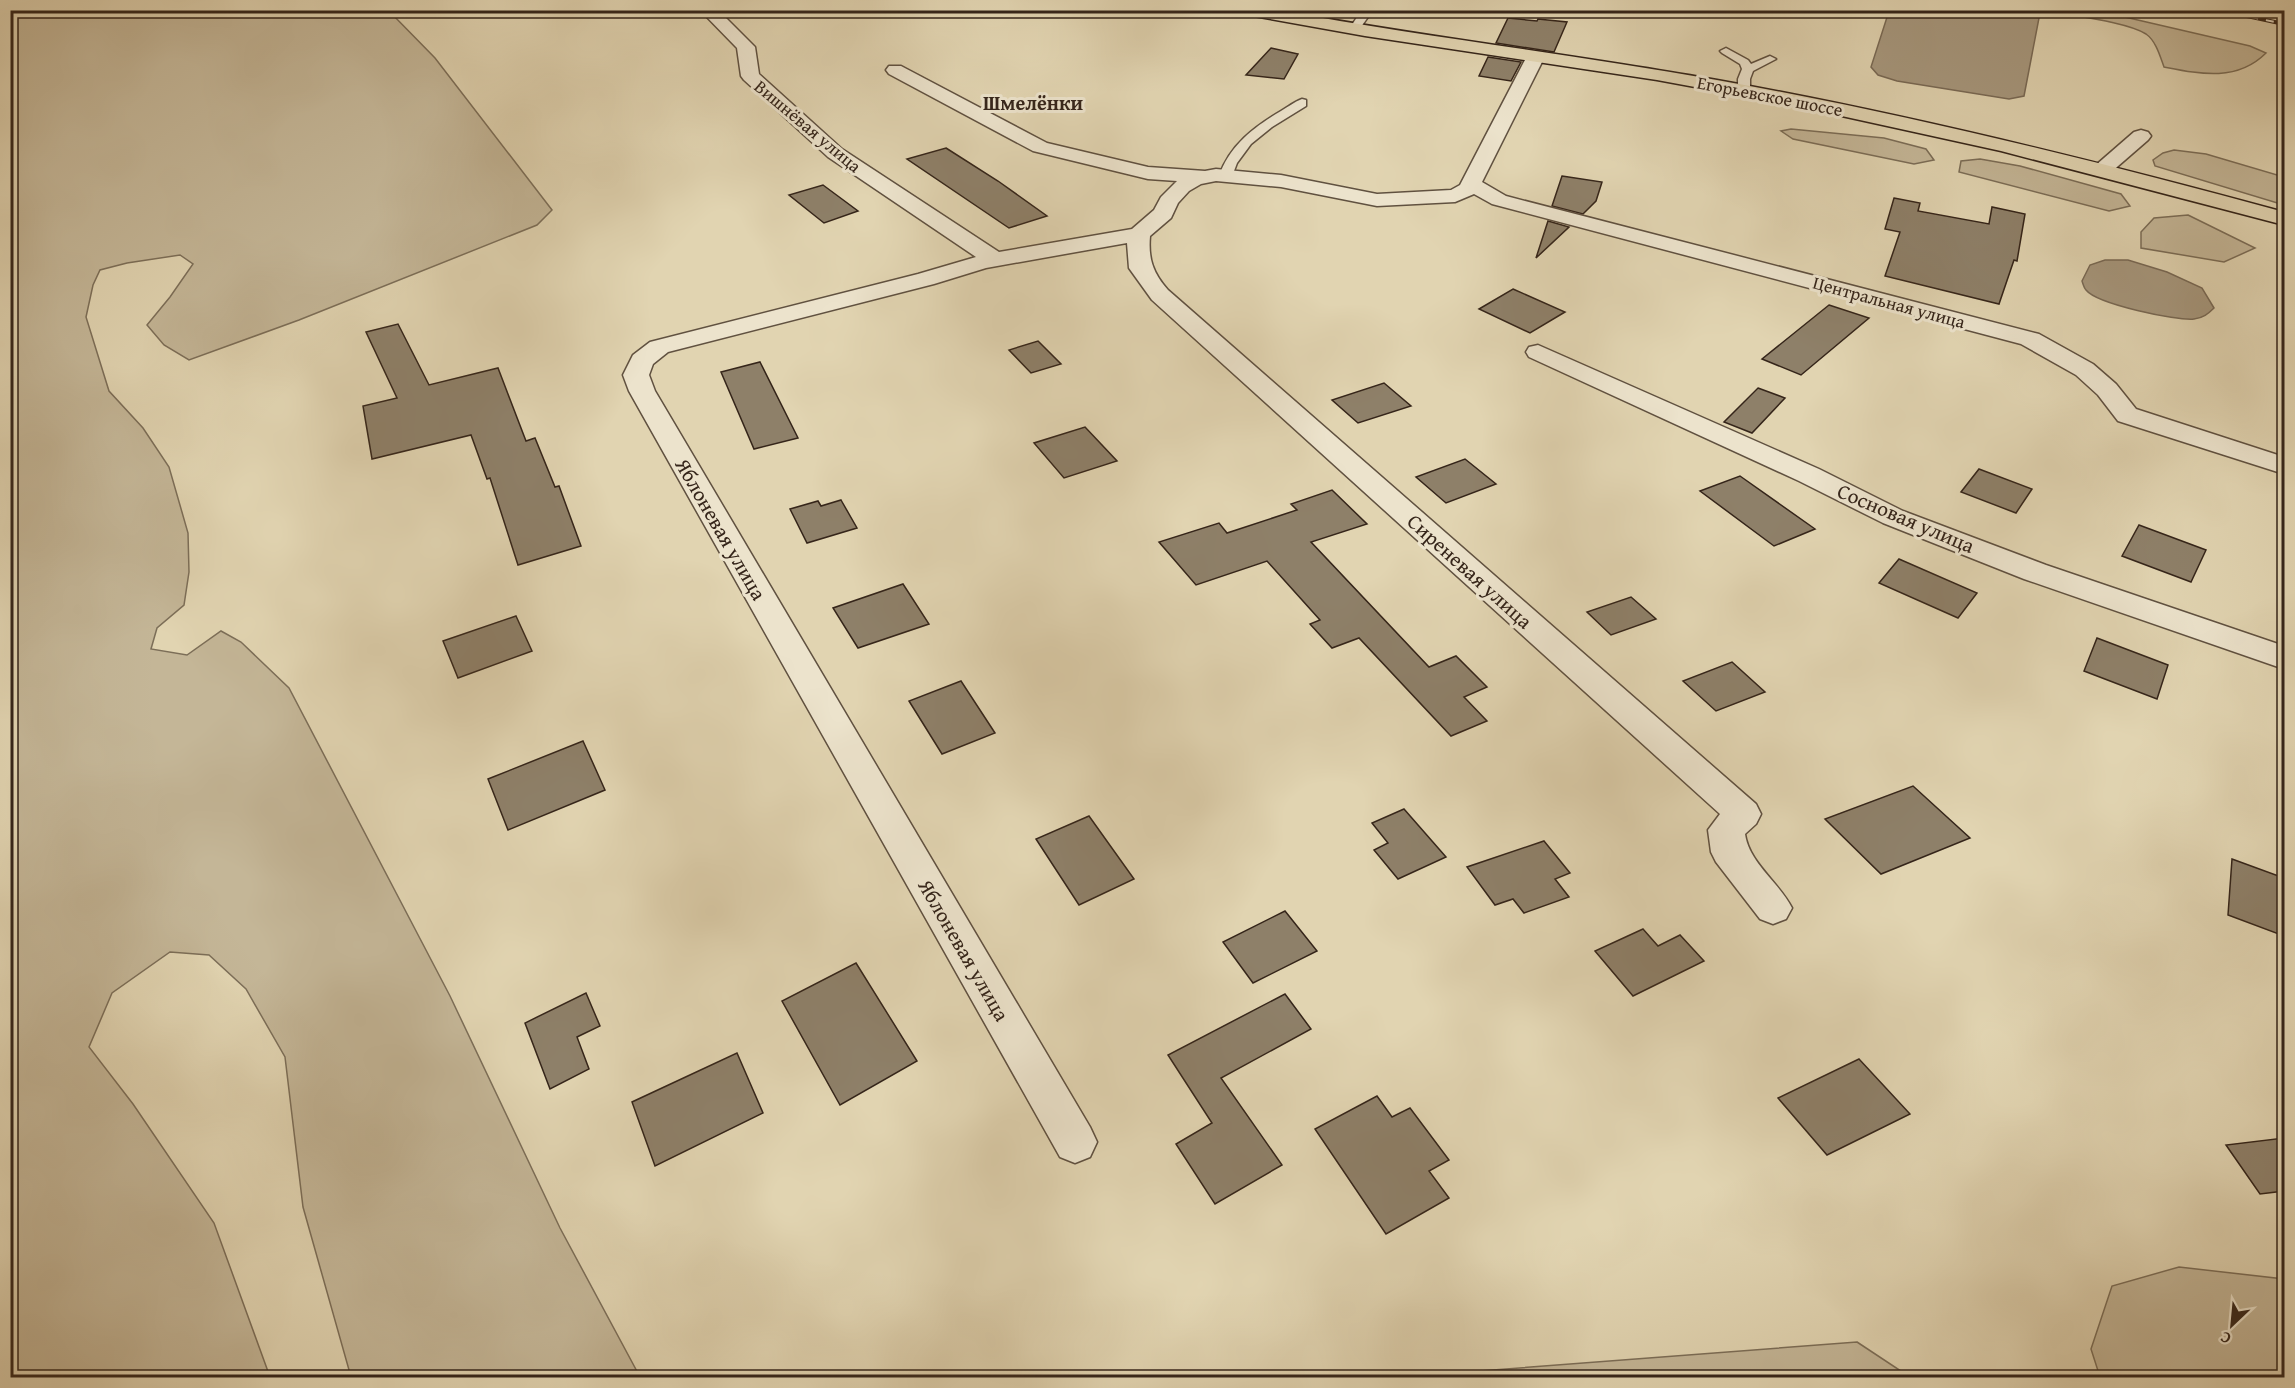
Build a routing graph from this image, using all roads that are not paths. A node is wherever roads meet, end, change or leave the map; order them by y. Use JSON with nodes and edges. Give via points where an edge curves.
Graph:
{"nodes":[{"id":1,"x":708,"y":10,"type":"edge"},
{"id":2,"x":1248,"y":10,"type":"edge"},
{"id":3,"x":1368,"y":10,"type":"edge"},
{"id":4,"x":1354,"y":29,"type":"junction"},
{"id":5,"x":1726,"y":51,"type":"dead end"},
{"id":6,"x":1536,"y":56,"type":"junction"},
{"id":7,"x":1770,"y":59,"type":"dead end"},
{"id":8,"x":1748,"y":69,"type":"junction"},
{"id":9,"x":895,"y":70,"type":"dead end"},
{"id":10,"x":1744,"y":90,"type":"junction"},
{"id":11,"x":1302,"y":103,"type":"dead end"},
{"id":12,"x":2142,"y":136,"type":"dead end"},
{"id":13,"x":2103,"y":169,"type":"junction"},
{"id":14,"x":1226,"y":176,"type":"junction"},
{"id":15,"x":1205,"y":177,"type":"junction"},
{"id":16,"x":1471,"y":184,"type":"junction"},
{"id":17,"x":2284,"y":219,"type":"edge"},
{"id":18,"x":1139,"y":234,"type":"junction"},
{"id":19,"x":995,"y":260,"type":"junction"},
{"id":20,"x":1538,"y":352,"type":"dead end"},
{"id":21,"x":2284,"y":466,"type":"edge"},
{"id":22,"x":2284,"y":658,"type":"edge"},
{"id":23,"x":1773,"y":908,"type":"dead end"},
{"id":24,"x":1075,"y":1142,"type":"dead end"}],
"edges":[{"from":1,"to":19,"type":"street","name":"Вишнёвая улица","via":[[746,47],[750,76],[835,153]]},
{"from":2,"to":4,"type":"main road","name":"Егорьевское шоссе"},
{"from":3,"to":4,"type":"lane"},
{"from":4,"to":6,"type":"main road","name":"Егорьевское шоссе"},
{"from":5,"to":8,"type":"lane"},
{"from":6,"to":10,"type":"main road","name":"Егорьевское шоссе"},
{"from":6,"to":16,"type":"street"},
{"from":7,"to":8,"type":"lane"},
{"from":8,"to":10,"type":"lane"},
{"from":9,"to":15,"type":"street","via":[[1040,147],[1148,173]]},
{"from":10,"to":13,"type":"main road","name":"Егорьевское шоссе"},
{"from":11,"to":14,"type":"lane","via":[[1242,146]]},
{"from":12,"to":13,"type":"street"},
{"from":13,"to":17,"type":"main road","name":"Егорьевское шоссе"},
{"from":14,"to":15,"type":"street"},
{"from":14,"to":16,"type":"street","via":[[1281,181],[1377,200],[1455,196]]},
{"from":15,"to":18,"type":"street","via":[[1182,187],[1168,201],[1163,213]]},
{"from":16,"to":21,"type":"street","name":"Центральная улица","via":[[1499,200],[2030,339],[2090,372],[2127,414]]},
{"from":18,"to":19,"type":"street","name":"Яблоневая улица"},
{"from":18,"to":23,"type":"street","name":"Сиреневая улица","via":[[1137,255],[1142,274],[1160,295],[1743,814],[1726,830],[1729,852]]},
{"from":19,"to":24,"type":"street","name":"Яблоневая улица","via":[[659,347],[642,360],[636,375],[642,392]]},
{"from":20,"to":22,"type":"street","name":"Сосновая улица","via":[[1893,517],[2035,572]]}]}
